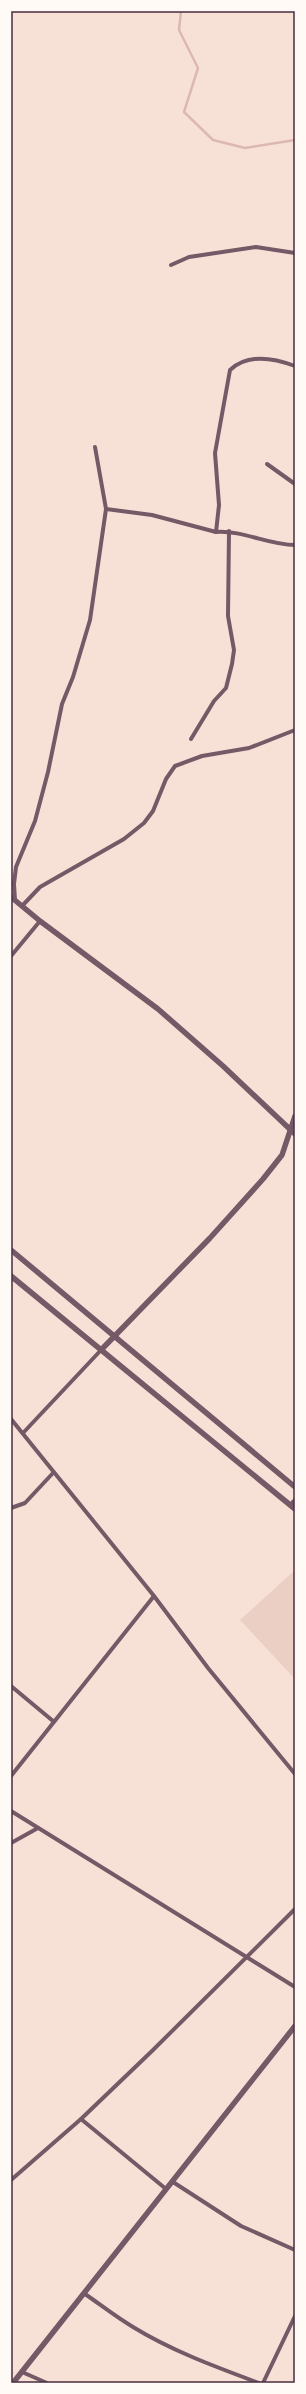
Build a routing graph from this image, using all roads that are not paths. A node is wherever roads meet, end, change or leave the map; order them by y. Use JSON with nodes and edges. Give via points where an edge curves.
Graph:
{"nodes":[{"id":1,"x":295,"y":253,"type":"edge"},
{"id":2,"x":171,"y":265,"type":"dead end"},
{"id":3,"x":295,"y":366,"type":"edge"},
{"id":4,"x":95,"y":448,"type":"dead end"},
{"id":5,"x":268,"y":464,"type":"dead end"},
{"id":6,"x":295,"y":484,"type":"edge"},
{"id":7,"x":106,"y":509,"type":"junction"},
{"id":8,"x":229,"y":531,"type":"junction"},
{"id":9,"x":216,"y":532,"type":"junction"},
{"id":10,"x":295,"y":545,"type":"edge"},
{"id":11,"x":295,"y":730,"type":"edge"},
{"id":12,"x":191,"y":739,"type":"dead end"},
{"id":13,"x":13,"y":898,"type":"edge"},
{"id":14,"x":22,"y":906,"type":"junction"},
{"id":15,"x":40,"y":921,"type":"junction"},
{"id":16,"x":11,"y":956,"type":"edge"},
{"id":17,"x":295,"y":1116,"type":"edge"},
{"id":18,"x":292,"y":1132,"type":"edge"},
{"id":19,"x":11,"y":1250,"type":"edge"},
{"id":20,"x":11,"y":1276,"type":"edge"},
{"id":21,"x":115,"y":1336,"type":"junction"},
{"id":22,"x":102,"y":1349,"type":"junction"},
{"id":23,"x":11,"y":1419,"type":"edge"},
{"id":24,"x":23,"y":1433,"type":"junction"},
{"id":25,"x":53,"y":1473,"type":"junction"},
{"id":26,"x":295,"y":1487,"type":"edge"},
{"id":27,"x":294,"y":1505,"type":"edge"},
{"id":28,"x":11,"y":1508,"type":"edge"},
{"id":29,"x":154,"y":1596,"type":"junction"},
{"id":30,"x":11,"y":1686,"type":"edge"},
{"id":31,"x":53,"y":1721,"type":"junction"},
{"id":32,"x":295,"y":1774,"type":"edge"},
{"id":33,"x":11,"y":1776,"type":"edge"},
{"id":34,"x":11,"y":1811,"type":"edge"},
{"id":35,"x":38,"y":1828,"type":"junction"},
{"id":36,"x":11,"y":1843,"type":"edge"},
{"id":37,"x":295,"y":1909,"type":"edge"},
{"id":38,"x":248,"y":1956,"type":"junction"},
{"id":39,"x":295,"y":1987,"type":"edge"},
{"id":40,"x":295,"y":2026,"type":"edge"},
{"id":41,"x":81,"y":2119,"type":"junction"},
{"id":42,"x":11,"y":2180,"type":"edge"},
{"id":43,"x":173,"y":2182,"type":"junction"},
{"id":44,"x":166,"y":2189,"type":"junction"},
{"id":45,"x":295,"y":2250,"type":"edge"},
{"id":46,"x":85,"y":2294,"type":"junction"},
{"id":47,"x":295,"y":2316,"type":"edge"},
{"id":48,"x":22,"y":2372,"type":"junction"},
{"id":49,"x":13,"y":2383,"type":"edge"},
{"id":50,"x":47,"y":2383,"type":"edge"},
{"id":51,"x":260,"y":2383,"type":"edge"},
{"id":52,"x":263,"y":2383,"type":"edge"}],
"edges":[{"from":1,"to":2,"type":"street","via":[[256,247],[189,258]]},
{"from":3,"to":9,"type":"street","via":[[280,361],[254,359],[238,362],[230,370],[215,453],[219,505]]},
{"from":4,"to":7,"type":"street"},
{"from":5,"to":6,"type":"street"},
{"from":7,"to":9,"type":"street","via":[[152,515]]},
{"from":7,"to":13,"type":"street","via":[[90,620],[62,704],[35,821],[16,867]]},
{"from":8,"to":9,"type":"street"},
{"from":8,"to":10,"type":"street","via":[[281,545]]},
{"from":8,"to":12,"type":"street","via":[[228,616],[234,650],[232,664],[226,688],[214,701]]},
{"from":11,"to":14,"type":"street","via":[[249,748],[202,756],[175,766],[166,779],[153,811],[144,823],[124,839],[40,887]]},
{"from":13,"to":14,"type":"street"},
{"from":14,"to":15,"type":"street"},
{"from":15,"to":16,"type":"street"},
{"from":15,"to":18,"type":"street","via":[[158,1009],[224,1066]]},
{"from":17,"to":18,"type":"street"},
{"from":18,"to":21,"type":"street","via":[[282,1155],[263,1179]]},
{"from":19,"to":21,"type":"street"},
{"from":20,"to":22,"type":"street"},
{"from":21,"to":22,"type":"street"},
{"from":21,"to":26,"type":"street"},
{"from":22,"to":24,"type":"street"},
{"from":22,"to":27,"type":"street"},
{"from":23,"to":24,"type":"street"},
{"from":24,"to":25,"type":"street"},
{"from":25,"to":28,"type":"street","via":[[25,1503]]},
{"from":25,"to":29,"type":"street"},
{"from":29,"to":31,"type":"street"},
{"from":29,"to":32,"type":"street","via":[[208,1668]]},
{"from":30,"to":31,"type":"street"},
{"from":31,"to":33,"type":"street"},
{"from":34,"to":35,"type":"street"},
{"from":35,"to":36,"type":"street"},
{"from":35,"to":38,"type":"street"},
{"from":37,"to":38,"type":"street"},
{"from":38,"to":39,"type":"street"},
{"from":38,"to":41,"type":"street"},
{"from":40,"to":43,"type":"street"},
{"from":41,"to":42,"type":"street"},
{"from":41,"to":44,"type":"street"},
{"from":43,"to":44,"type":"street"},
{"from":43,"to":45,"type":"street","via":[[241,2226]]},
{"from":44,"to":46,"type":"street"},
{"from":46,"to":48,"type":"street"},
{"from":46,"to":51,"type":"street","via":[[133,2327],[170,2347]]},
{"from":47,"to":52,"type":"street"},
{"from":48,"to":49,"type":"street"},
{"from":48,"to":50,"type":"street"}]}
